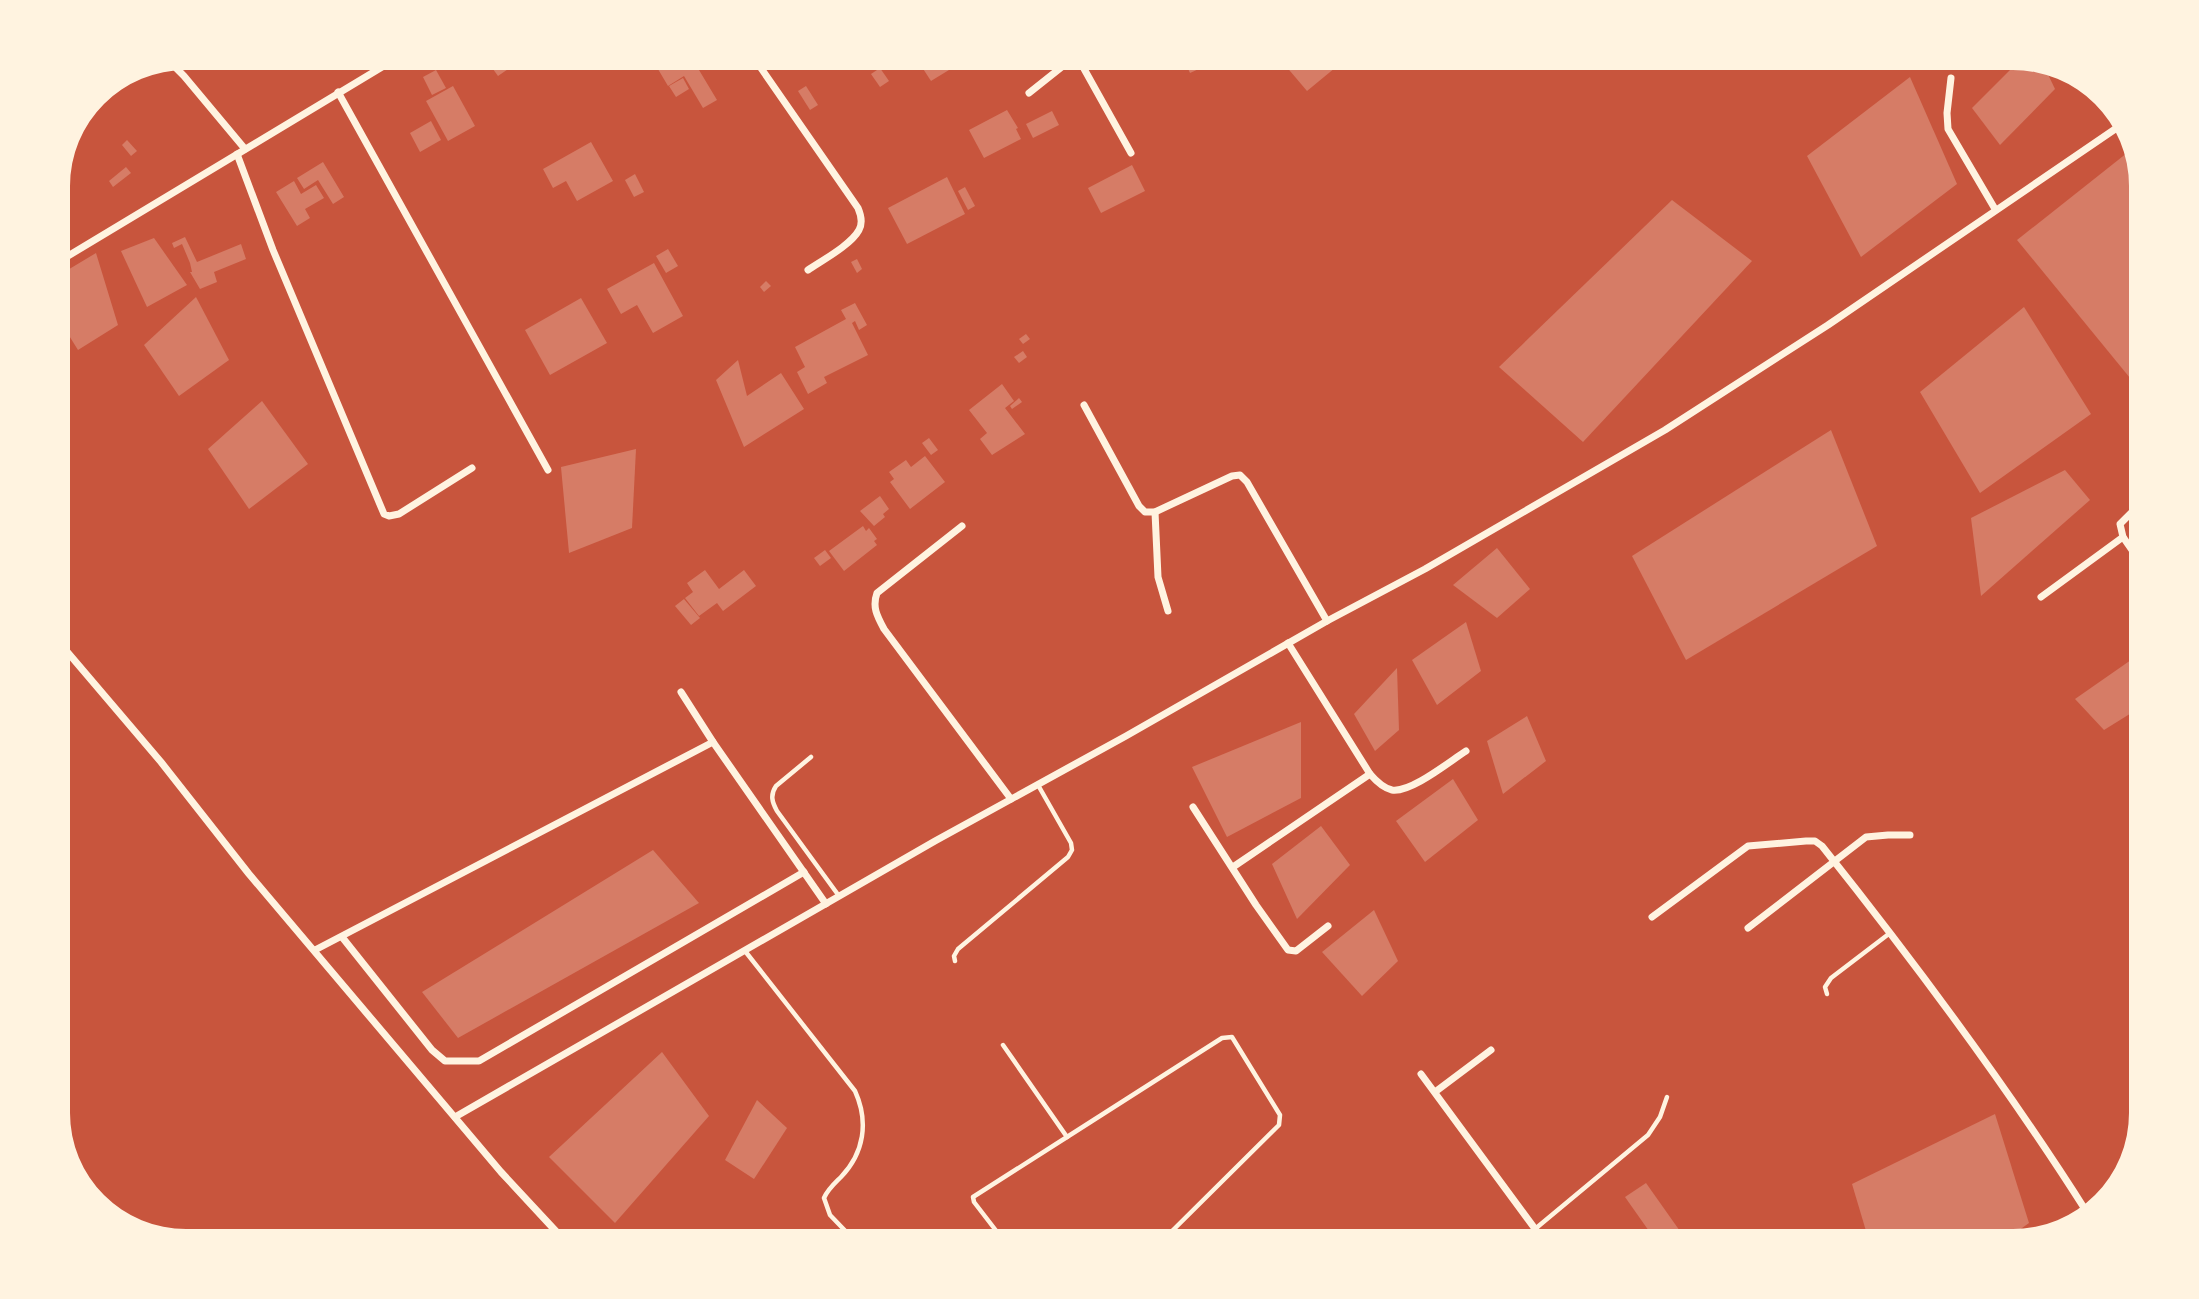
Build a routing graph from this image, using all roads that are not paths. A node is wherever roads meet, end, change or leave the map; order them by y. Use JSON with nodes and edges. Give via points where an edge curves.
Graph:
{"nodes":[{"id":1,"x":376,"y":70,"type":"edge"},
{"id":2,"x":762,"y":70,"type":"edge"},
{"id":3,"x":1059,"y":70,"type":"edge"},
{"id":4,"x":1082,"y":70,"type":"edge"},
{"id":5,"x":179,"y":71,"type":"edge"},
{"id":6,"x":1951,"y":78,"type":"dead end"},
{"id":7,"x":338,"y":92,"type":"junction"},
{"id":8,"x":1029,"y":93,"type":"dead end"},
{"id":9,"x":2114,"y":130,"type":"edge"},
{"id":10,"x":245,"y":149,"type":"junction"},
{"id":11,"x":1131,"y":153,"type":"dead end"},
{"id":12,"x":237,"y":154,"type":"junction"},
{"id":13,"x":1995,"y":209,"type":"junction"},
{"id":14,"x":70,"y":255,"type":"edge"},
{"id":15,"x":807,"y":270,"type":"dead end"},
{"id":16,"x":1084,"y":405,"type":"dead end"},
{"id":17,"x":472,"y":468,"type":"dead end"},
{"id":18,"x":548,"y":470,"type":"dead end"},
{"id":19,"x":1155,"y":512,"type":"junction"},
{"id":20,"x":2129,"y":514,"type":"edge"},
{"id":21,"x":962,"y":526,"type":"dead end"},
{"id":22,"x":2123,"y":537,"type":"junction"},
{"id":23,"x":2129,"y":546,"type":"edge"},
{"id":24,"x":2041,"y":597,"type":"dead end"},
{"id":25,"x":1168,"y":611,"type":"dead end"},
{"id":26,"x":1327,"y":621,"type":"junction"},
{"id":27,"x":1288,"y":643,"type":"junction"},
{"id":28,"x":70,"y":655,"type":"edge"},
{"id":29,"x":681,"y":692,"type":"dead end"},
{"id":30,"x":713,"y":741,"type":"junction"},
{"id":31,"x":1466,"y":751,"type":"dead end"},
{"id":32,"x":811,"y":757,"type":"dead end"},
{"id":33,"x":1370,"y":774,"type":"junction"},
{"id":34,"x":1037,"y":784,"type":"junction"},
{"id":35,"x":1011,"y":799,"type":"junction"},
{"id":36,"x":1193,"y":807,"type":"dead end"},
{"id":37,"x":1910,"y":835,"type":"dead end"},
{"id":38,"x":1834,"y":861,"type":"junction"},
{"id":39,"x":1233,"y":867,"type":"junction"},
{"id":40,"x":804,"y":872,"type":"junction"},
{"id":41,"x":839,"y":896,"type":"junction"},
{"id":42,"x":826,"y":904,"type":"junction"},
{"id":43,"x":1652,"y":917,"type":"dead end"},
{"id":44,"x":1328,"y":926,"type":"dead end"},
{"id":45,"x":1748,"y":928,"type":"dead end"},
{"id":46,"x":1889,"y":933,"type":"junction"},
{"id":47,"x":342,"y":937,"type":"junction"},
{"id":48,"x":314,"y":950,"type":"junction"},
{"id":49,"x":744,"y":950,"type":"junction"},
{"id":50,"x":955,"y":961,"type":"dead end"},
{"id":51,"x":1827,"y":994,"type":"dead end"},
{"id":52,"x":1003,"y":1045,"type":"dead end"},
{"id":53,"x":1491,"y":1051,"type":"dead end"},
{"id":54,"x":1421,"y":1074,"type":"dead end"},
{"id":55,"x":1435,"y":1092,"type":"junction"},
{"id":56,"x":1667,"y":1097,"type":"dead end"},
{"id":57,"x":455,"y":1117,"type":"junction"},
{"id":58,"x":1067,"y":1136,"type":"junction"},
{"id":59,"x":2083,"y":1206,"type":"edge"},
{"id":60,"x":554,"y":1229,"type":"edge"},
{"id":61,"x":843,"y":1229,"type":"edge"},
{"id":62,"x":995,"y":1229,"type":"edge"},
{"id":63,"x":1174,"y":1229,"type":"edge"},
{"id":64,"x":1535,"y":1229,"type":"joint"}],
"edges":[{"from":1,"to":7,"type":"street"},
{"from":2,"to":15,"type":"street","via":[[861,217],[859,231]]},
{"from":3,"to":8,"type":"street"},
{"from":4,"to":11,"type":"street"},
{"from":5,"to":10,"type":"street"},
{"from":6,"to":13,"type":"street","via":[[1948,129]]},
{"from":7,"to":10,"type":"street"},
{"from":7,"to":18,"type":"street"},
{"from":9,"to":13,"type":"street"},
{"from":10,"to":12,"type":"street"},
{"from":12,"to":14,"type":"street"},
{"from":12,"to":17,"type":"street","via":[[384,514],[399,514]]},
{"from":13,"to":26,"type":"street","via":[[1665,430]]},
{"from":16,"to":19,"type":"street","via":[[1139,506],[1145,512]]},
{"from":19,"to":25,"type":"street","via":[[1158,577]]},
{"from":19,"to":26,"type":"street","via":[[1240,475]]},
{"from":20,"to":22,"type":"street","via":[[2122,520]]},
{"from":21,"to":35,"type":"street","via":[[877,593],[874,602],[884,629]]},
{"from":22,"to":23,"type":"street"},
{"from":22,"to":24,"type":"street"},
{"from":26,"to":27,"type":"street"},
{"from":27,"to":33,"type":"street"},
{"from":27,"to":34,"type":"street"},
{"from":28,"to":48,"type":"street"},
{"from":29,"to":30,"type":"street"},
{"from":30,"to":40,"type":"street"},
{"from":30,"to":47,"type":"street"},
{"from":31,"to":33,"type":"street","via":[[1406,789],[1392,790]]},
{"from":32,"to":41,"type":"lane","via":[[776,786],[772,800]]},
{"from":33,"to":39,"type":"street"},
{"from":34,"to":35,"type":"street"},
{"from":34,"to":50,"type":"lane","via":[[1072,850],[958,949]]},
{"from":35,"to":41,"type":"street"},
{"from":36,"to":39,"type":"street"},
{"from":37,"to":38,"type":"street","via":[[1866,837]]},
{"from":38,"to":43,"type":"street","via":[[1815,842],[1748,846]]},
{"from":38,"to":45,"type":"street"},
{"from":38,"to":46,"type":"street"},
{"from":39,"to":44,"type":"street","via":[[1290,951],[1297,951]]},
{"from":40,"to":42,"type":"street"},
{"from":40,"to":47,"type":"street","via":[[479,1061],[445,1061],[432,1050]]},
{"from":41,"to":42,"type":"street"},
{"from":42,"to":49,"type":"street"},
{"from":46,"to":51,"type":"lane","via":[[1831,978],[1825,987]]},
{"from":46,"to":59,"type":"street"},
{"from":47,"to":48,"type":"street"},
{"from":48,"to":57,"type":"street"},
{"from":49,"to":57,"type":"street"},
{"from":49,"to":61,"type":"lane","via":[[861,1104],[860,1148],[824,1198],[830,1215]]},
{"from":52,"to":58,"type":"lane"},
{"from":53,"to":55,"type":"street"},
{"from":54,"to":55,"type":"street"},
{"from":55,"to":64,"type":"street"},
{"from":56,"to":64,"type":"lane","via":[[1648,1135]]},
{"from":57,"to":60,"type":"street"},
{"from":58,"to":62,"type":"lane","via":[[973,1197]]},
{"from":58,"to":63,"type":"lane","via":[[1223,1038],[1232,1037],[1281,1121]]}]}
